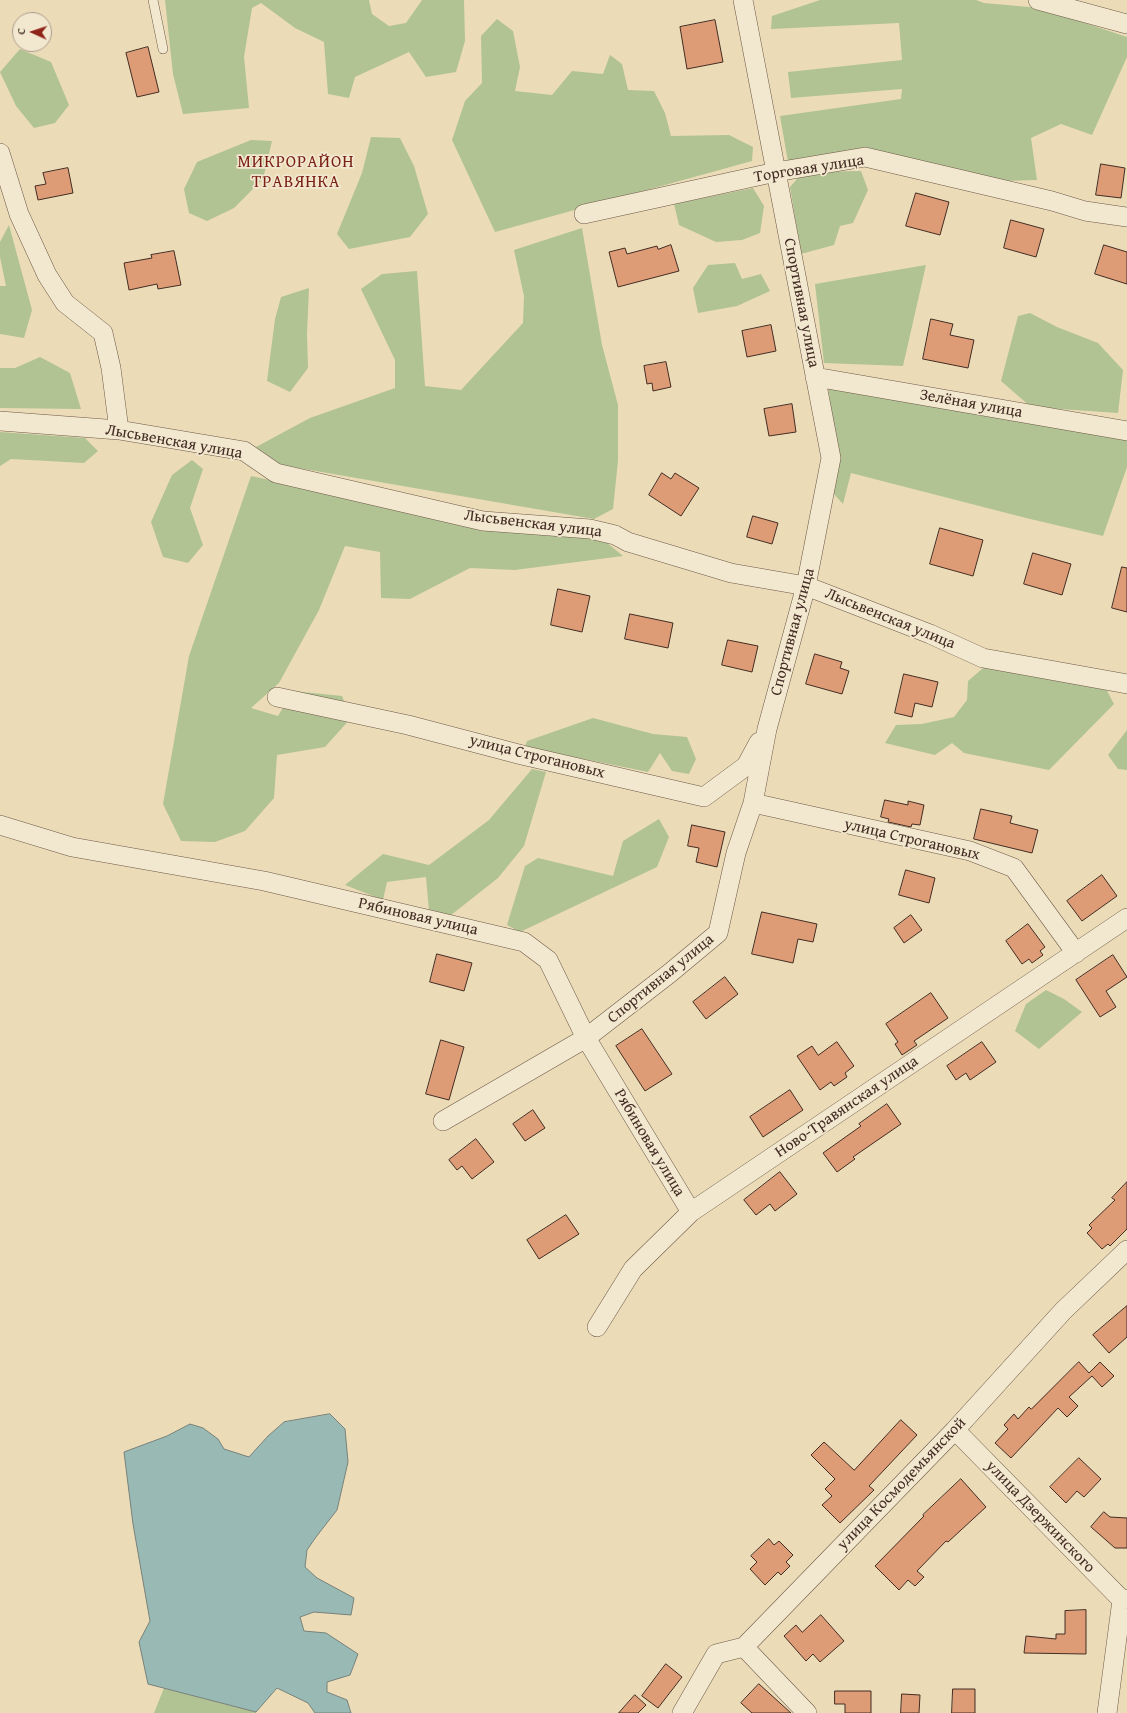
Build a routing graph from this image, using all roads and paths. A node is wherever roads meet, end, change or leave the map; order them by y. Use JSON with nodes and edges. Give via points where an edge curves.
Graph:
{"nodes":[{"id":1,"x":153,"y":0,"type":"edge"},
{"id":2,"x":1038,"y":0,"type":"edge"},
{"id":3,"x":748,"y":1,"type":"edge"},
{"id":4,"x":1127,"y":24,"type":"edge"},
{"id":5,"x":163,"y":49,"type":"dead end"},
{"id":6,"x":0,"y":153,"type":"edge"},
{"id":7,"x":776,"y":172,"type":"junction"},
{"id":8,"x":584,"y":214,"type":"dead end"},
{"id":9,"x":1127,"y":217,"type":"edge"},
{"id":10,"x":815,"y":377,"type":"junction"},
{"id":11,"x":0,"y":421,"type":"edge"},
{"id":12,"x":119,"y":430,"type":"junction"},
{"id":13,"x":1127,"y":431,"type":"edge"},
{"id":14,"x":806,"y":586,"type":"junction"},
{"id":15,"x":1127,"y":684,"type":"edge"},
{"id":16,"x":277,"y":697,"type":"dead end"},
{"id":17,"x":767,"y":728,"type":"junction"},
{"id":18,"x":753,"y":803,"type":"junction"},
{"id":19,"x":0,"y":825,"type":"edge"},
{"id":20,"x":1127,"y":918,"type":"edge"},
{"id":21,"x":1076,"y":953,"type":"junction"},
{"id":22,"x":586,"y":1038,"type":"junction"},
{"id":23,"x":443,"y":1121,"type":"dead end"},
{"id":24,"x":691,"y":1212,"type":"junction"},
{"id":25,"x":1127,"y":1250,"type":"edge"},
{"id":26,"x":597,"y":1327,"type":"dead end"},
{"id":27,"x":956,"y":1430,"type":"junction"},
{"id":28,"x":1124,"y":1600,"type":"edge"},
{"id":29,"x":744,"y":1647,"type":"junction"},
{"id":30,"x":682,"y":1713,"type":"edge"},
{"id":31,"x":807,"y":1713,"type":"edge"},
{"id":32,"x":1106,"y":1713,"type":"edge"}],
"edges":[{"from":1,"to":5,"type":"lane"},
{"from":2,"to":4,"type":"street"},
{"from":3,"to":7,"type":"street","name":"Спортивная улица"},
{"from":6,"to":12,"type":"street","via":[[19,214],[47,275],[65,303],[103,333],[111,368]]},
{"from":7,"to":8,"type":"street","name":"Торговая улица"},
{"from":7,"to":9,"type":"street","name":"Торговая улица","via":[[865,157],[1085,211]]},
{"from":7,"to":10,"type":"street","name":"Спортивная улица"},
{"from":10,"to":13,"type":"street","name":"Зелёная улица"},
{"from":10,"to":14,"type":"street","name":"Спортивная улица","via":[[831,458]]},
{"from":11,"to":12,"type":"street","name":"Лысьвенская улица"},
{"from":12,"to":14,"type":"street","name":"Лысьвенская улица","via":[[244,451],[276,473],[483,521],[590,529],[616,535],[628,542],[731,573]]},
{"from":14,"to":15,"type":"street","name":"Лысьвенская улица","via":[[930,634],[983,658]]},
{"from":14,"to":17,"type":"street","name":"Спортивная улица"},
{"from":16,"to":17,"type":"street","name":"улица Строгановых","via":[[408,725],[522,755],[704,797],[746,766]]},
{"from":17,"to":18,"type":"street","name":"Спортивная улица"},
{"from":18,"to":21,"type":"street","name":"улица Строгановых","via":[[970,851],[1014,868]]},
{"from":18,"to":22,"type":"street","name":"Спортивная улица","via":[[736,853],[718,933]]},
{"from":19,"to":22,"type":"street","name":"Рябиновая улица","via":[[72,847],[264,881],[524,942],[548,960]]},
{"from":20,"to":21,"type":"street","name":"Ново-Травянская улица"},
{"from":21,"to":24,"type":"street","name":"Ново-Травянская улица"},
{"from":22,"to":23,"type":"street","name":"Спортивная улица"},
{"from":22,"to":24,"type":"street","name":"Рябиновая улица"},
{"from":24,"to":26,"type":"street","name":"Ново-Травянская улица","via":[[633,1269]]},
{"from":25,"to":27,"type":"street","name":"улица Космодемьянской","via":[[1063,1311]]},
{"from":27,"to":28,"type":"street","name":"улица Дзержинского"},
{"from":27,"to":29,"type":"street","name":"улица Космодемьянской"},
{"from":28,"to":32,"type":"street"},
{"from":29,"to":30,"type":"street","via":[[716,1654]]},
{"from":29,"to":31,"type":"street"}]}
